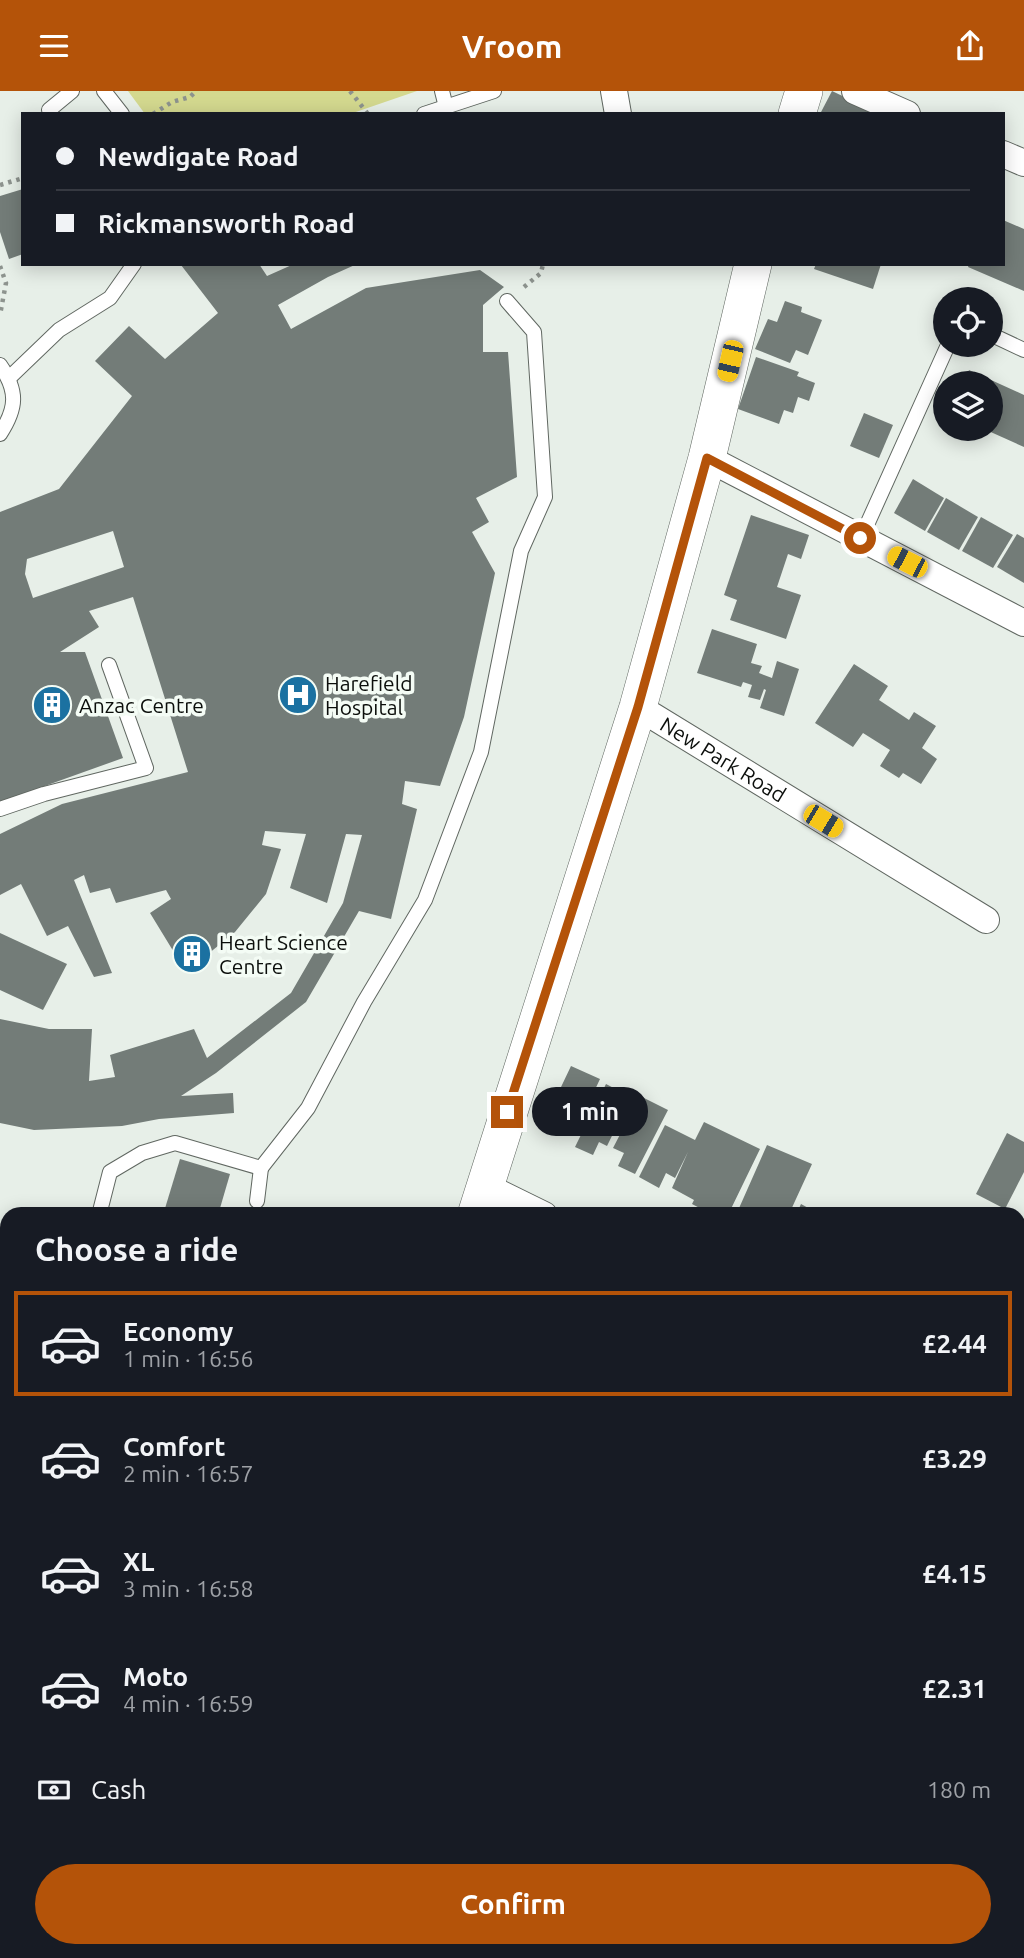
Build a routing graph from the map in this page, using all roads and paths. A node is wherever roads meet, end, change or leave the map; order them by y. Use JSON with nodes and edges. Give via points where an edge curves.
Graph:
{"nodes":[{"id":1,"x":72,"y":91,"type":"edge"},
{"id":2,"x":104,"y":91,"type":"edge"},
{"id":3,"x":196,"y":91,"type":"edge"},
{"id":4,"x":350,"y":91,"type":"edge"},
{"id":5,"x":442,"y":91,"type":"edge"},
{"id":6,"x":494,"y":91,"type":"edge"},
{"id":7,"x":614,"y":91,"type":"edge"},
{"id":8,"x":804,"y":91,"type":"edge"},
{"id":9,"x":855,"y":91,"type":"edge"},
{"id":10,"x":446,"y":107,"type":"junction"},
{"id":11,"x":49,"y":110,"type":"dead end"},
{"id":12,"x":120,"y":112,"type":"edge"},
{"id":13,"x":156,"y":112,"type":"edge"},
{"id":14,"x":366,"y":112,"type":"edge"},
{"id":15,"x":430,"y":112,"type":"edge"},
{"id":16,"x":618,"y":112,"type":"edge"},
{"id":17,"x":798,"y":112,"type":"edge"},
{"id":18,"x":902,"y":112,"type":"edge"},
{"id":19,"x":1005,"y":155,"type":"edge"},
{"id":20,"x":1024,"y":163,"type":"edge"},
{"id":21,"x":21,"y":179,"type":"edge"},
{"id":22,"x":0,"y":185,"type":"edge"},
{"id":23,"x":0,"y":266,"type":"edge"},
{"id":24,"x":133,"y":266,"type":"edge"},
{"id":25,"x":753,"y":266,"type":"edge"},
{"id":26,"x":508,"y":302,"type":"dead end"},
{"id":27,"x":0,"y":315,"type":"edge"},
{"id":28,"x":1003,"y":340,"type":"edge"},
{"id":29,"x":1024,"y":351,"type":"edge"},
{"id":30,"x":943,"y":357,"type":"edge"},
{"id":31,"x":0,"y":365,"type":"edge"},
{"id":32,"x":9,"y":378,"type":"junction"},
{"id":33,"x":0,"y":434,"type":"edge"},
{"id":34,"x":707,"y":458,"type":"junction"},
{"id":35,"x":860,"y":538,"type":"junction"},
{"id":36,"x":1024,"y":623,"type":"edge"},
{"id":37,"x":109,"y":665,"type":"dead end"},
{"id":38,"x":638,"y":707,"type":"junction"},
{"id":39,"x":0,"y":809,"type":"edge"},
{"id":40,"x":986,"y":920,"type":"dead end"},
{"id":41,"x":261,"y":1168,"type":"junction"},
{"id":42,"x":480,"y":1200,"type":"edge"},
{"id":43,"x":257,"y":1201,"type":"dead end"},
{"id":44,"x":101,"y":1207,"type":"edge"},
{"id":45,"x":510,"y":1207,"type":"edge"}],
"edges":[{"from":1,"to":11,"type":"lane"},
{"from":2,"to":12,"type":"lane"},
{"from":3,"to":13,"type":"path"},
{"from":4,"to":14,"type":"path"},
{"from":5,"to":10,"type":"lane"},
{"from":6,"to":10,"type":"lane"},
{"from":7,"to":16,"type":"street"},
{"from":8,"to":17,"type":"street"},
{"from":9,"to":18,"type":"street"},
{"from":10,"to":15,"type":"lane"},
{"from":19,"to":20,"type":"street"},
{"from":21,"to":22,"type":"path"},
{"from":23,"to":27,"type":"path","via":[[6,283]]},
{"from":24,"to":32,"type":"lane","via":[[110,298],[59,330]]},
{"from":25,"to":34,"type":"street"},
{"from":26,"to":41,"type":"lane","via":[[534,332],[545,497],[521,551],[481,752],[425,900],[308,1108]]},
{"from":28,"to":29,"type":"lane"},
{"from":30,"to":35,"type":"lane"},
{"from":31,"to":32,"type":"lane"},
{"from":32,"to":33,"type":"lane","via":[[14,397],[11,417]]},
{"from":34,"to":35,"type":"street"},
{"from":34,"to":38,"type":"street"},
{"from":35,"to":36,"type":"street"},
{"from":37,"to":39,"type":"lane","via":[[146,768]]},
{"from":38,"to":40,"type":"street","name":"New Park Road"},
{"from":38,"to":42,"type":"street"},
{"from":41,"to":43,"type":"lane"},
{"from":41,"to":44,"type":"lane","via":[[175,1143],[142,1153],[110,1172]]},
{"from":42,"to":45,"type":"street"}]}
